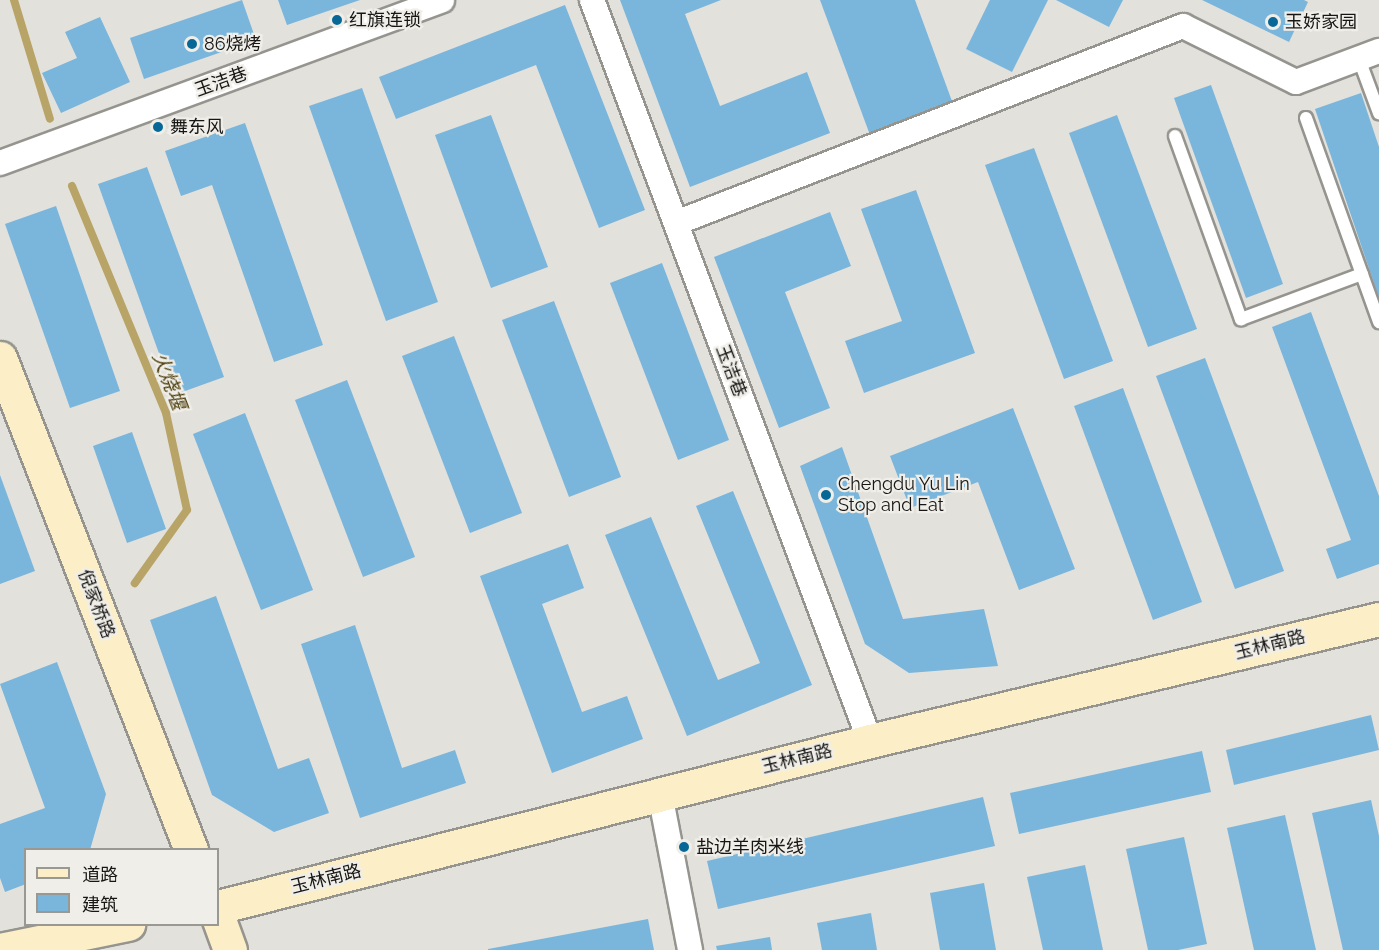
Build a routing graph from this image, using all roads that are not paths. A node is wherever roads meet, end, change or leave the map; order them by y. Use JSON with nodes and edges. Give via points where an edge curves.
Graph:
{"nodes":[{"id":1,"x":442,"y":0,"type":"edge"},
{"id":2,"x":592,"y":0,"type":"edge"},
{"id":3,"x":1369,"y":55,"type":"edge"},
{"id":4,"x":1379,"y":113,"type":"edge"},
{"id":5,"x":1306,"y":118,"type":"dead end"},
{"id":6,"x":1175,"y":136,"type":"dead end"},
{"id":7,"x":0,"y":163,"type":"edge"},
{"id":8,"x":676,"y":223,"type":"junction"},
{"id":9,"x":1362,"y":274,"type":"junction"},
{"id":10,"x":1379,"y":322,"type":"edge"},
{"id":11,"x":0,"y":358,"type":"edge"},
{"id":12,"x":1379,"y":619,"type":"edge"},
{"id":13,"x":870,"y":741,"type":"junction"},
{"id":14,"x":660,"y":794,"type":"junction"},
{"id":15,"x":191,"y":848,"type":"edge"},
{"id":16,"x":219,"y":907,"type":"edge"},
{"id":17,"x":219,"y":920,"type":"edge"},
{"id":18,"x":118,"y":926,"type":"edge"},
{"id":19,"x":0,"y":950,"type":"edge"},
{"id":20,"x":230,"y":950,"type":"edge"},
{"id":21,"x":690,"y":950,"type":"edge"}],
"edges":[{"from":1,"to":7,"type":"street","name":"玉洁巷"},
{"from":2,"to":8,"type":"street","name":"玉洁巷"},
{"from":3,"to":4,"type":"lane"},
{"from":3,"to":8,"type":"street","via":[[1296,82],[1183,26]]},
{"from":5,"to":9,"type":"lane"},
{"from":6,"to":9,"type":"lane","via":[[1241,319]]},
{"from":8,"to":13,"type":"street","name":"玉洁巷"},
{"from":9,"to":10,"type":"lane"},
{"from":11,"to":15,"type":"main road","name":"倪家桥路"},
{"from":12,"to":13,"type":"main road","name":"玉林南路"},
{"from":13,"to":14,"type":"main road","name":"玉林南路"},
{"from":14,"to":16,"type":"main road","name":"玉林南路"},
{"from":14,"to":21,"type":"street"},
{"from":17,"to":20,"type":"main road"},
{"from":18,"to":19,"type":"main road"}]}
